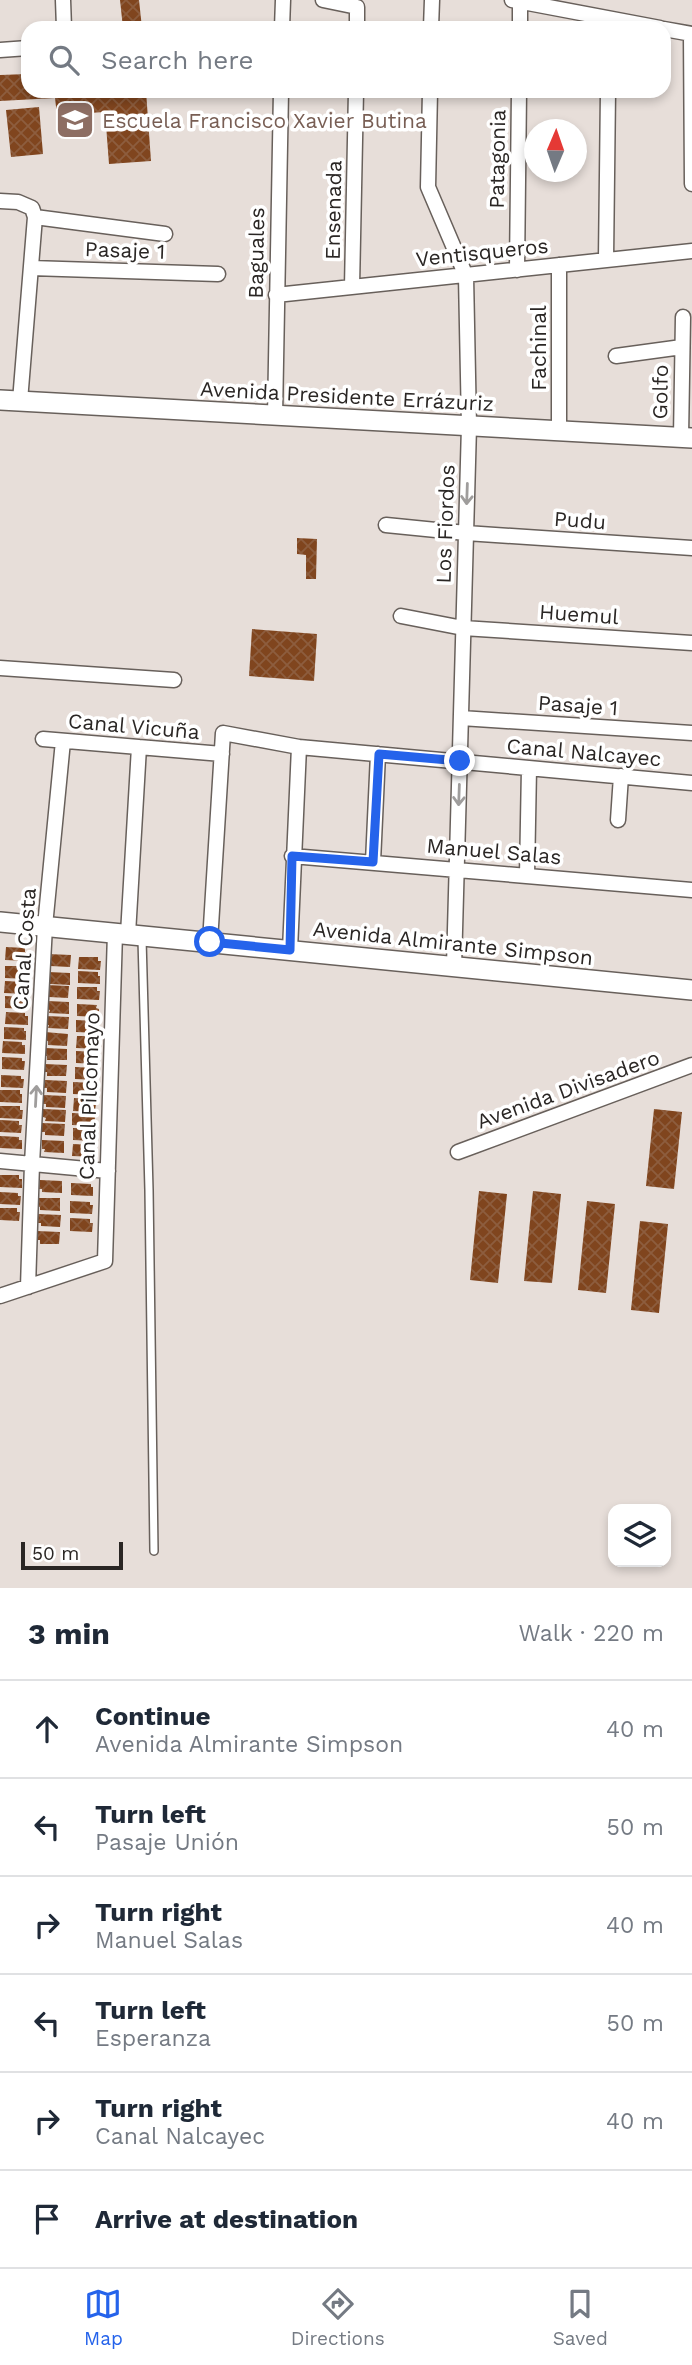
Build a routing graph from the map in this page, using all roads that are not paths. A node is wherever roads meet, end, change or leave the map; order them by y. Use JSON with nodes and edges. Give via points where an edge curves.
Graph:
{"nodes":[{"id":1,"x":63,"y":0,"type":"edge"},
{"id":2,"x":283,"y":0,"type":"edge"},
{"id":3,"x":323,"y":0,"type":"edge"},
{"id":4,"x":432,"y":0,"type":"edge"},
{"id":5,"x":516,"y":1,"type":"edge"},
{"id":6,"x":64,"y":21,"type":"edge"},
{"id":7,"x":282,"y":21,"type":"edge"},
{"id":8,"x":357,"y":21,"type":"edge"},
{"id":9,"x":431,"y":21,"type":"edge"},
{"id":10,"x":519,"y":21,"type":"edge"},
{"id":11,"x":600,"y":21,"type":"edge"},
{"id":12,"x":671,"y":30,"type":"edge"},
{"id":13,"x":691,"y":34,"type":"edge"},
{"id":14,"x":21,"y":48,"type":"edge"},
{"id":15,"x":0,"y":50,"type":"edge"},
{"id":16,"x":281,"y":98,"type":"edge"},
{"id":17,"x":356,"y":98,"type":"edge"},
{"id":18,"x":430,"y":98,"type":"edge"},
{"id":19,"x":519,"y":98,"type":"edge"},
{"id":20,"x":608,"y":98,"type":"edge"},
{"id":21,"x":692,"y":184,"type":"edge"},
{"id":22,"x":0,"y":201,"type":"edge"},
{"id":23,"x":35,"y":217,"type":"junction"},
{"id":24,"x":165,"y":233,"type":"dead end"},
{"id":25,"x":692,"y":251,"type":"edge"},
{"id":26,"x":606,"y":259,"type":"junction"},
{"id":27,"x":559,"y":265,"type":"junction"},
{"id":28,"x":31,"y":268,"type":"junction"},
{"id":29,"x":517,"y":270,"type":"junction"},
{"id":30,"x":218,"y":274,"type":"dead end"},
{"id":31,"x":466,"y":276,"type":"junction"},
{"id":32,"x":352,"y":287,"type":"junction"},
{"id":33,"x":276,"y":295,"type":"junction"},
{"id":34,"x":683,"y":317,"type":"dead end"},
{"id":35,"x":682,"y":347,"type":"junction"},
{"id":36,"x":616,"y":356,"type":"dead end"},
{"id":37,"x":0,"y":400,"type":"edge"},
{"id":38,"x":20,"y":401,"type":"junction"},
{"id":39,"x":275,"y":415,"type":"junction"},
{"id":40,"x":469,"y":426,"type":"junction"},
{"id":41,"x":559,"y":431,"type":"junction"},
{"id":42,"x":686,"y":438,"type":"edge"},
{"id":43,"x":386,"y":526,"type":"dead end"},
{"id":44,"x":466,"y":534,"type":"junction"},
{"id":45,"x":692,"y":548,"type":"edge"},
{"id":46,"x":401,"y":616,"type":"dead end"},
{"id":47,"x":463,"y":628,"type":"junction"},
{"id":48,"x":692,"y":643,"type":"edge"},
{"id":49,"x":0,"y":668,"type":"edge"},
{"id":50,"x":174,"y":680,"type":"dead end"},
{"id":51,"x":461,"y":718,"type":"junction"},
{"id":52,"x":692,"y":733,"type":"edge"},
{"id":53,"x":43,"y":739,"type":"dead end"},
{"id":54,"x":63,"y":741,"type":"junction"},
{"id":55,"x":139,"y":747,"type":"junction"},
{"id":56,"x":299,"y":747,"type":"junction"},
{"id":57,"x":222,"y":754,"type":"junction"},
{"id":58,"x":379,"y":754,"type":"junction"},
{"id":59,"x":460,"y":761,"type":"junction"},
{"id":60,"x":529,"y":768,"type":"junction"},
{"id":61,"x":621,"y":776,"type":"junction"},
{"id":62,"x":692,"y":783,"type":"edge"},
{"id":63,"x":618,"y":820,"type":"dead end"},
{"id":64,"x":292,"y":856,"type":"junction"},
{"id":65,"x":373,"y":862,"type":"junction"},
{"id":66,"x":456,"y":868,"type":"junction"},
{"id":67,"x":527,"y":875,"type":"junction"},
{"id":68,"x":692,"y":890,"type":"edge"},
{"id":69,"x":0,"y":922,"type":"edge"},
{"id":70,"x":45,"y":926,"type":"junction"},
{"id":71,"x":129,"y":934,"type":"junction"},
{"id":72,"x":210,"y":942,"type":"junction"},
{"id":73,"x":290,"y":950,"type":"junction"},
{"id":74,"x":454,"y":966,"type":"junction"},
{"id":75,"x":692,"y":990,"type":"edge"},
{"id":76,"x":692,"y":1065,"type":"edge"},
{"id":77,"x":458,"y":1152,"type":"dead end"},
{"id":78,"x":0,"y":1161,"type":"edge"},
{"id":79,"x":32,"y":1164,"type":"junction"},
{"id":80,"x":108,"y":1171,"type":"junction"},
{"id":81,"x":28,"y":1287,"type":"junction"},
{"id":82,"x":0,"y":1296,"type":"edge"},
{"id":83,"x":154,"y":1551,"type":"dead end"}],
"edges":[{"from":1,"to":6,"type":"street"},
{"from":2,"to":7,"type":"street"},
{"from":3,"to":8,"type":"street","via":[[357,7]]},
{"from":4,"to":9,"type":"street"},
{"from":5,"to":10,"type":"street"},
{"from":5,"to":11,"type":"street"},
{"from":12,"to":13,"type":"street"},
{"from":13,"to":21,"type":"street"},
{"from":14,"to":15,"type":"street"},
{"from":16,"to":33,"type":"street","name":"Baguales"},
{"from":17,"to":32,"type":"street","name":"Ensenada"},
{"from":18,"to":31,"type":"street","name":"Los Fiordos","via":[[428,187]]},
{"from":19,"to":29,"type":"street","name":"Patagonia"},
{"from":20,"to":26,"type":"street"},
{"from":22,"to":23,"type":"street","via":[[33,208]]},
{"from":23,"to":24,"type":"street"},
{"from":23,"to":28,"type":"street"},
{"from":25,"to":26,"type":"street","name":"Ventisqueros"},
{"from":26,"to":27,"type":"street","name":"Ventisqueros"},
{"from":27,"to":29,"type":"street","name":"Ventisqueros"},
{"from":27,"to":41,"type":"street","name":"Fachinal"},
{"from":28,"to":30,"type":"street","name":"Pasaje 1"},
{"from":28,"to":38,"type":"street"},
{"from":29,"to":31,"type":"street","name":"Ventisqueros"},
{"from":31,"to":32,"type":"street","name":"Ventisqueros"},
{"from":31,"to":40,"type":"street","name":"Los Fiordos"},
{"from":32,"to":33,"type":"street","name":"Ventisqueros"},
{"from":33,"to":39,"type":"street","name":"Baguales"},
{"from":34,"to":35,"type":"street","name":"Golfo"},
{"from":35,"to":36,"type":"street","name":"Golfo"},
{"from":35,"to":42,"type":"street","name":"Golfo"},
{"from":37,"to":38,"type":"street","name":"Avenida Presidente Errázuriz"},
{"from":38,"to":39,"type":"street","name":"Avenida Presidente Errázuriz"},
{"from":39,"to":40,"type":"street","name":"Avenida Presidente Errázuriz"},
{"from":40,"to":41,"type":"street","name":"Avenida Presidente Errázuriz"},
{"from":40,"to":44,"type":"street","name":"Los Fiordos","one_way":true},
{"from":41,"to":42,"type":"street","name":"Avenida Presidente Errázuriz"},
{"from":43,"to":44,"type":"street","name":"Pudu"},
{"from":44,"to":45,"type":"street","name":"Pudu"},
{"from":44,"to":47,"type":"street","name":"Los Fiordos"},
{"from":46,"to":47,"type":"street","name":"Huemul"},
{"from":47,"to":48,"type":"street","name":"Huemul"},
{"from":47,"to":51,"type":"street","name":"Los Fiordos"},
{"from":49,"to":50,"type":"street"},
{"from":51,"to":52,"type":"street","name":"Pasaje 1"},
{"from":51,"to":59,"type":"street","name":"Los Fiordos"},
{"from":53,"to":54,"type":"street","name":"Canal Vicuña"},
{"from":54,"to":55,"type":"street","name":"Canal Vicuña"},
{"from":54,"to":70,"type":"street","name":"Canal Costa"},
{"from":55,"to":57,"type":"street","name":"Canal Vicuña"},
{"from":55,"to":71,"type":"street","name":"Canal Pilcomayo"},
{"from":56,"to":57,"type":"street","name":"Canal Nalcayec","via":[[223,733]]},
{"from":56,"to":58,"type":"street","name":"Canal Nalcayec"},
{"from":56,"to":64,"type":"street"},
{"from":57,"to":72,"type":"street"},
{"from":58,"to":59,"type":"street","name":"Canal Nalcayec"},
{"from":58,"to":65,"type":"street"},
{"from":59,"to":60,"type":"street","name":"Canal Nalcayec"},
{"from":59,"to":66,"type":"street","name":"Los Fiordos","one_way":true},
{"from":60,"to":61,"type":"street","name":"Canal Nalcayec"},
{"from":60,"to":67,"type":"street"},
{"from":61,"to":62,"type":"street","name":"Canal Nalcayec"},
{"from":61,"to":63,"type":"street"},
{"from":64,"to":65,"type":"street","name":"Manuel Salas"},
{"from":64,"to":73,"type":"street"},
{"from":65,"to":66,"type":"street","name":"Manuel Salas"},
{"from":66,"to":67,"type":"street","name":"Manuel Salas"},
{"from":66,"to":74,"type":"street","name":"Los Fiordos"},
{"from":67,"to":68,"type":"street","name":"Manuel Salas"},
{"from":69,"to":70,"type":"street","name":"Avenida Almirante Simpson"},
{"from":70,"to":71,"type":"street","name":"Avenida Almirante Simpson"},
{"from":79,"to":70,"type":"street","name":"Canal Costa","one_way":true},
{"from":71,"to":72,"type":"street","name":"Avenida Almirante Simpson"},
{"from":71,"to":80,"type":"street","name":"Canal Pilcomayo"},
{"from":71,"to":83,"type":"lane","via":[[149,1191]]},
{"from":72,"to":73,"type":"street","name":"Avenida Almirante Simpson"},
{"from":73,"to":74,"type":"street","name":"Avenida Almirante Simpson"},
{"from":74,"to":75,"type":"street","name":"Avenida Almirante Simpson"},
{"from":76,"to":77,"type":"street","name":"Avenida Divisadero"},
{"from":78,"to":79,"type":"street"},
{"from":79,"to":80,"type":"street"},
{"from":79,"to":81,"type":"street","name":"Canal Costa"},
{"from":80,"to":81,"type":"street","name":"Canal Pilcomayo","via":[[105,1261]]},
{"from":81,"to":82,"type":"street"}]}
